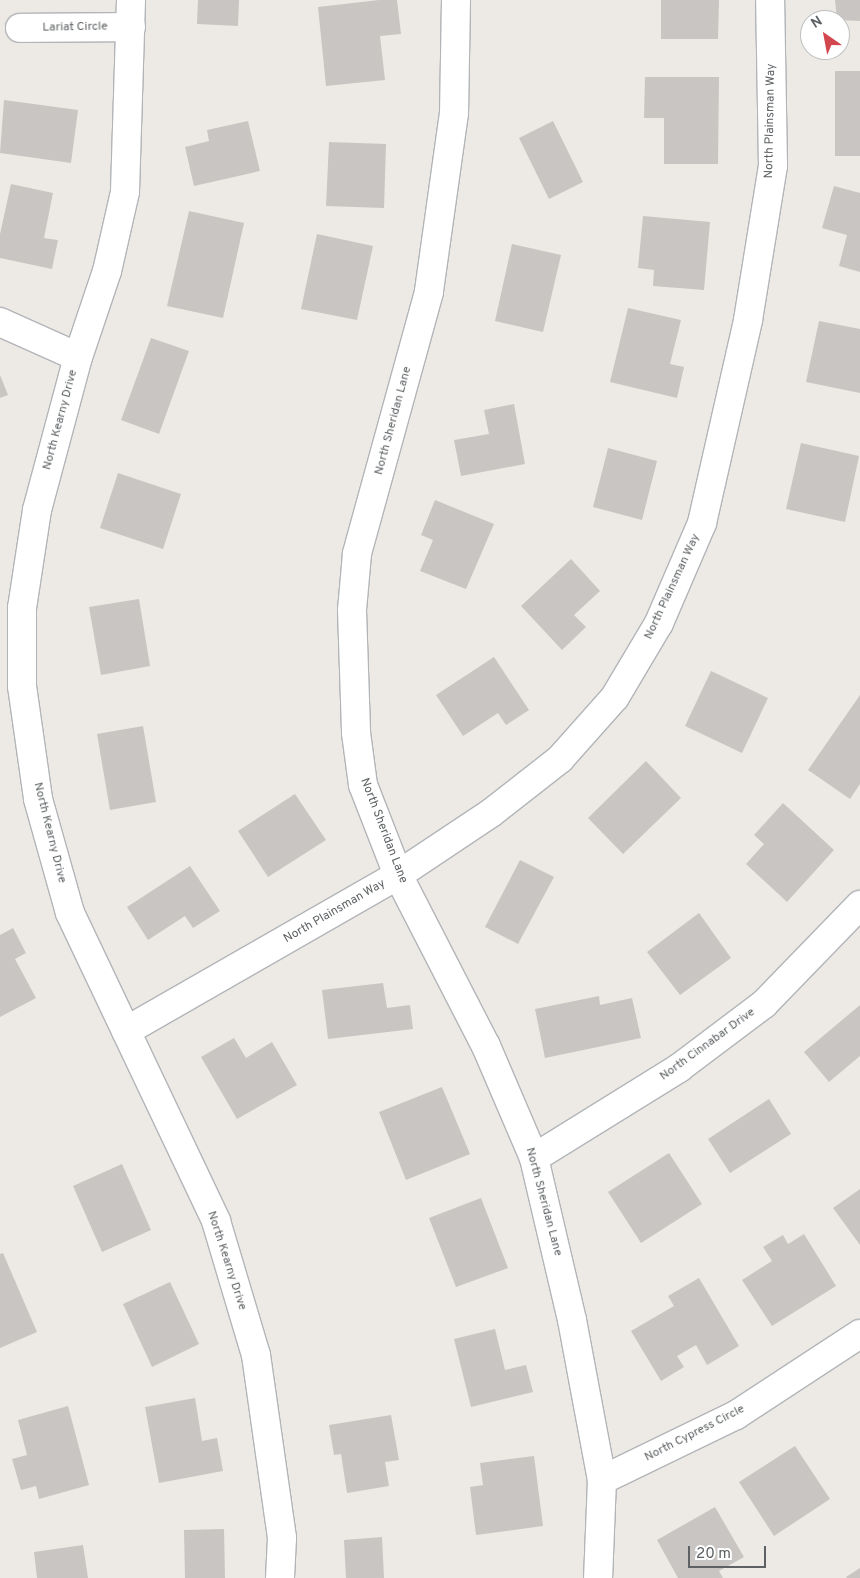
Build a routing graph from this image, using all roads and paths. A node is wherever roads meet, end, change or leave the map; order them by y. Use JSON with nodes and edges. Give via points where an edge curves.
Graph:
{"nodes":[{"id":1,"x":131,"y":0,"type":"edge"},
{"id":2,"x":456,"y":0,"type":"edge"},
{"id":3,"x":770,"y":0,"type":"edge"},
{"id":4,"x":131,"y":27,"type":"junction"},
{"id":5,"x":20,"y":28,"type":"dead end"},
{"id":6,"x":0,"y":322,"type":"edge"},
{"id":7,"x":78,"y":357,"type":"junction"},
{"id":8,"x":11,"y":607,"type":"edge"},
{"id":9,"x":398,"y":875,"type":"junction"},
{"id":10,"x":860,"y":905,"type":"edge"},
{"id":11,"x":126,"y":1031,"type":"junction"},
{"id":12,"x":534,"y":1158,"type":"junction"},
{"id":13,"x":860,"y":1334,"type":"edge"},
{"id":14,"x":602,"y":1480,"type":"junction"},
{"id":15,"x":280,"y":1578,"type":"edge"},
{"id":16,"x":598,"y":1578,"type":"edge"}],
"edges":[{"from":1,"to":4,"type":"street","name":"North Kearny Drive"},
{"from":2,"to":9,"type":"street","name":"North Sheridan Lane","via":[[454,113],[429,292],[358,554],[352,610],[352,684],[363,785]]},
{"from":3,"to":9,"type":"street","name":"North Plainsman Way","via":[[773,166],[748,320],[702,523],[659,623],[615,697],[560,759],[491,813]]},
{"from":4,"to":5,"type":"street","name":"Lariat Circle"},
{"from":4,"to":7,"type":"street","name":"North Kearny Drive","via":[[125,192],[108,271]]},
{"from":6,"to":7,"type":"street"},
{"from":7,"to":8,"type":"street","name":"North Kearny Drive"},
{"from":8,"to":11,"type":"street","name":"North Kearny Drive","via":[[38,799],[70,913]]},
{"from":9,"to":11,"type":"street","name":"North Plainsman Way"},
{"from":9,"to":12,"type":"street","name":"North Sheridan Lane","via":[[486,1046]]},
{"from":10,"to":12,"type":"street","name":"North Cinnabar Drive","via":[[764,1004],[680,1068]]},
{"from":11,"to":15,"type":"street","name":"North Kearny Drive","via":[[216,1221],[256,1355],[282,1538]]},
{"from":12,"to":14,"type":"street","name":"North Sheridan Lane","via":[[572,1320]]},
{"from":13,"to":14,"type":"street","name":"North Cypress Circle","via":[[736,1415]]},
{"from":14,"to":16,"type":"street","name":"North Sheridan Lane"}]}
